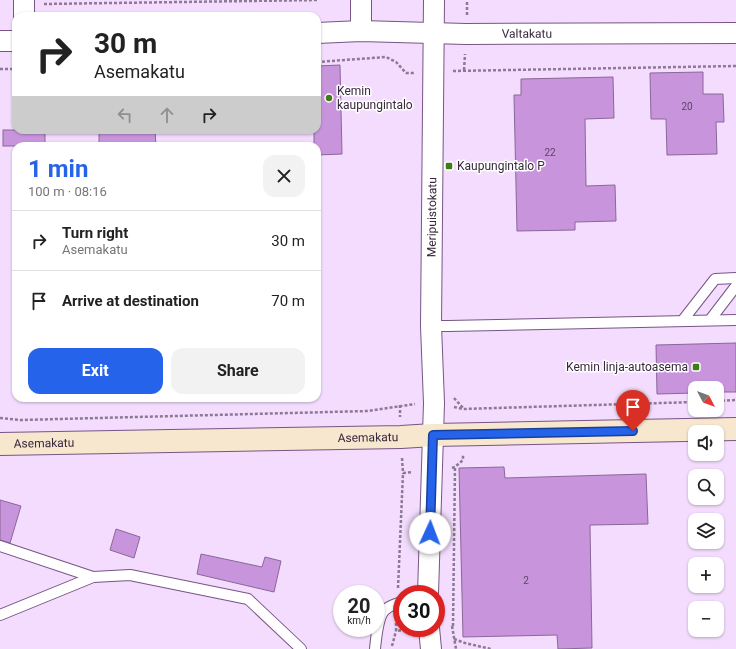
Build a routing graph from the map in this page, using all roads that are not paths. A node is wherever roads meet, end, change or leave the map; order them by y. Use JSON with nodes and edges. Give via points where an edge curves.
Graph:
{"nodes":[{"id":1,"x":362,"y":0,"type":"edge"},
{"id":2,"x":434,"y":0,"type":"edge"},
{"id":3,"x":361,"y":31,"type":"junction"},
{"id":4,"x":321,"y":33,"type":"edge"},
{"id":5,"x":433,"y":33,"type":"junction"},
{"id":6,"x":736,"y":33,"type":"edge"},
{"id":7,"x":0,"y":41,"type":"edge"},
{"id":8,"x":12,"y":41,"type":"edge"},
{"id":9,"x":736,"y":278,"type":"edge"},
{"id":10,"x":736,"y":286,"type":"edge"},
{"id":11,"x":683,"y":320,"type":"junction"},
{"id":12,"x":710,"y":320,"type":"junction"},
{"id":13,"x":736,"y":320,"type":"edge"},
{"id":14,"x":431,"y":326,"type":"junction"},
{"id":15,"x":736,"y":429,"type":"edge"},
{"id":16,"x":433,"y":435,"type":"junction"},
{"id":17,"x":0,"y":444,"type":"edge"},
{"id":18,"x":0,"y":546,"type":"edge"},
{"id":19,"x":93,"y":576,"type":"junction"},
{"id":20,"x":428,"y":585,"type":"edge"},
{"id":21,"x":393,"y":606,"type":"edge"},
{"id":22,"x":0,"y":615,"type":"edge"},
{"id":23,"x":424,"y":637,"type":"edge"},
{"id":24,"x":301,"y":649,"type":"edge"},
{"id":25,"x":375,"y":649,"type":"edge"},
{"id":26,"x":431,"y":649,"type":"edge"}],
"edges":[{"from":1,"to":3,"type":"street"},
{"from":2,"to":5,"type":"street","name":"Meripuistokatu"},
{"from":3,"to":4,"type":"street","name":"Valtakatu"},
{"from":3,"to":5,"type":"street","name":"Valtakatu"},
{"from":5,"to":6,"type":"street","name":"Valtakatu"},
{"from":5,"to":14,"type":"street","name":"Meripuistokatu"},
{"from":7,"to":8,"type":"street"},
{"from":9,"to":11,"type":"lane","via":[[715,279]]},
{"from":10,"to":12,"type":"lane"},
{"from":11,"to":12,"type":"lane"},
{"from":11,"to":14,"type":"lane"},
{"from":12,"to":13,"type":"lane"},
{"from":14,"to":16,"type":"street","name":"Meripuistokatu"},
{"from":15,"to":16,"type":"main road","name":"Asemakatu"},
{"from":16,"to":17,"type":"main road","name":"Asemakatu"},
{"from":16,"to":20,"type":"street","name":"Meripuistokatu"},
{"from":18,"to":19,"type":"lane"},
{"from":19,"to":22,"type":"lane"},
{"from":19,"to":24,"type":"lane","via":[[130,575],[248,599]]},
{"from":21,"to":25,"type":"lane","via":[[384,610],[380,618]]},
{"from":23,"to":26,"type":"street"}]}
